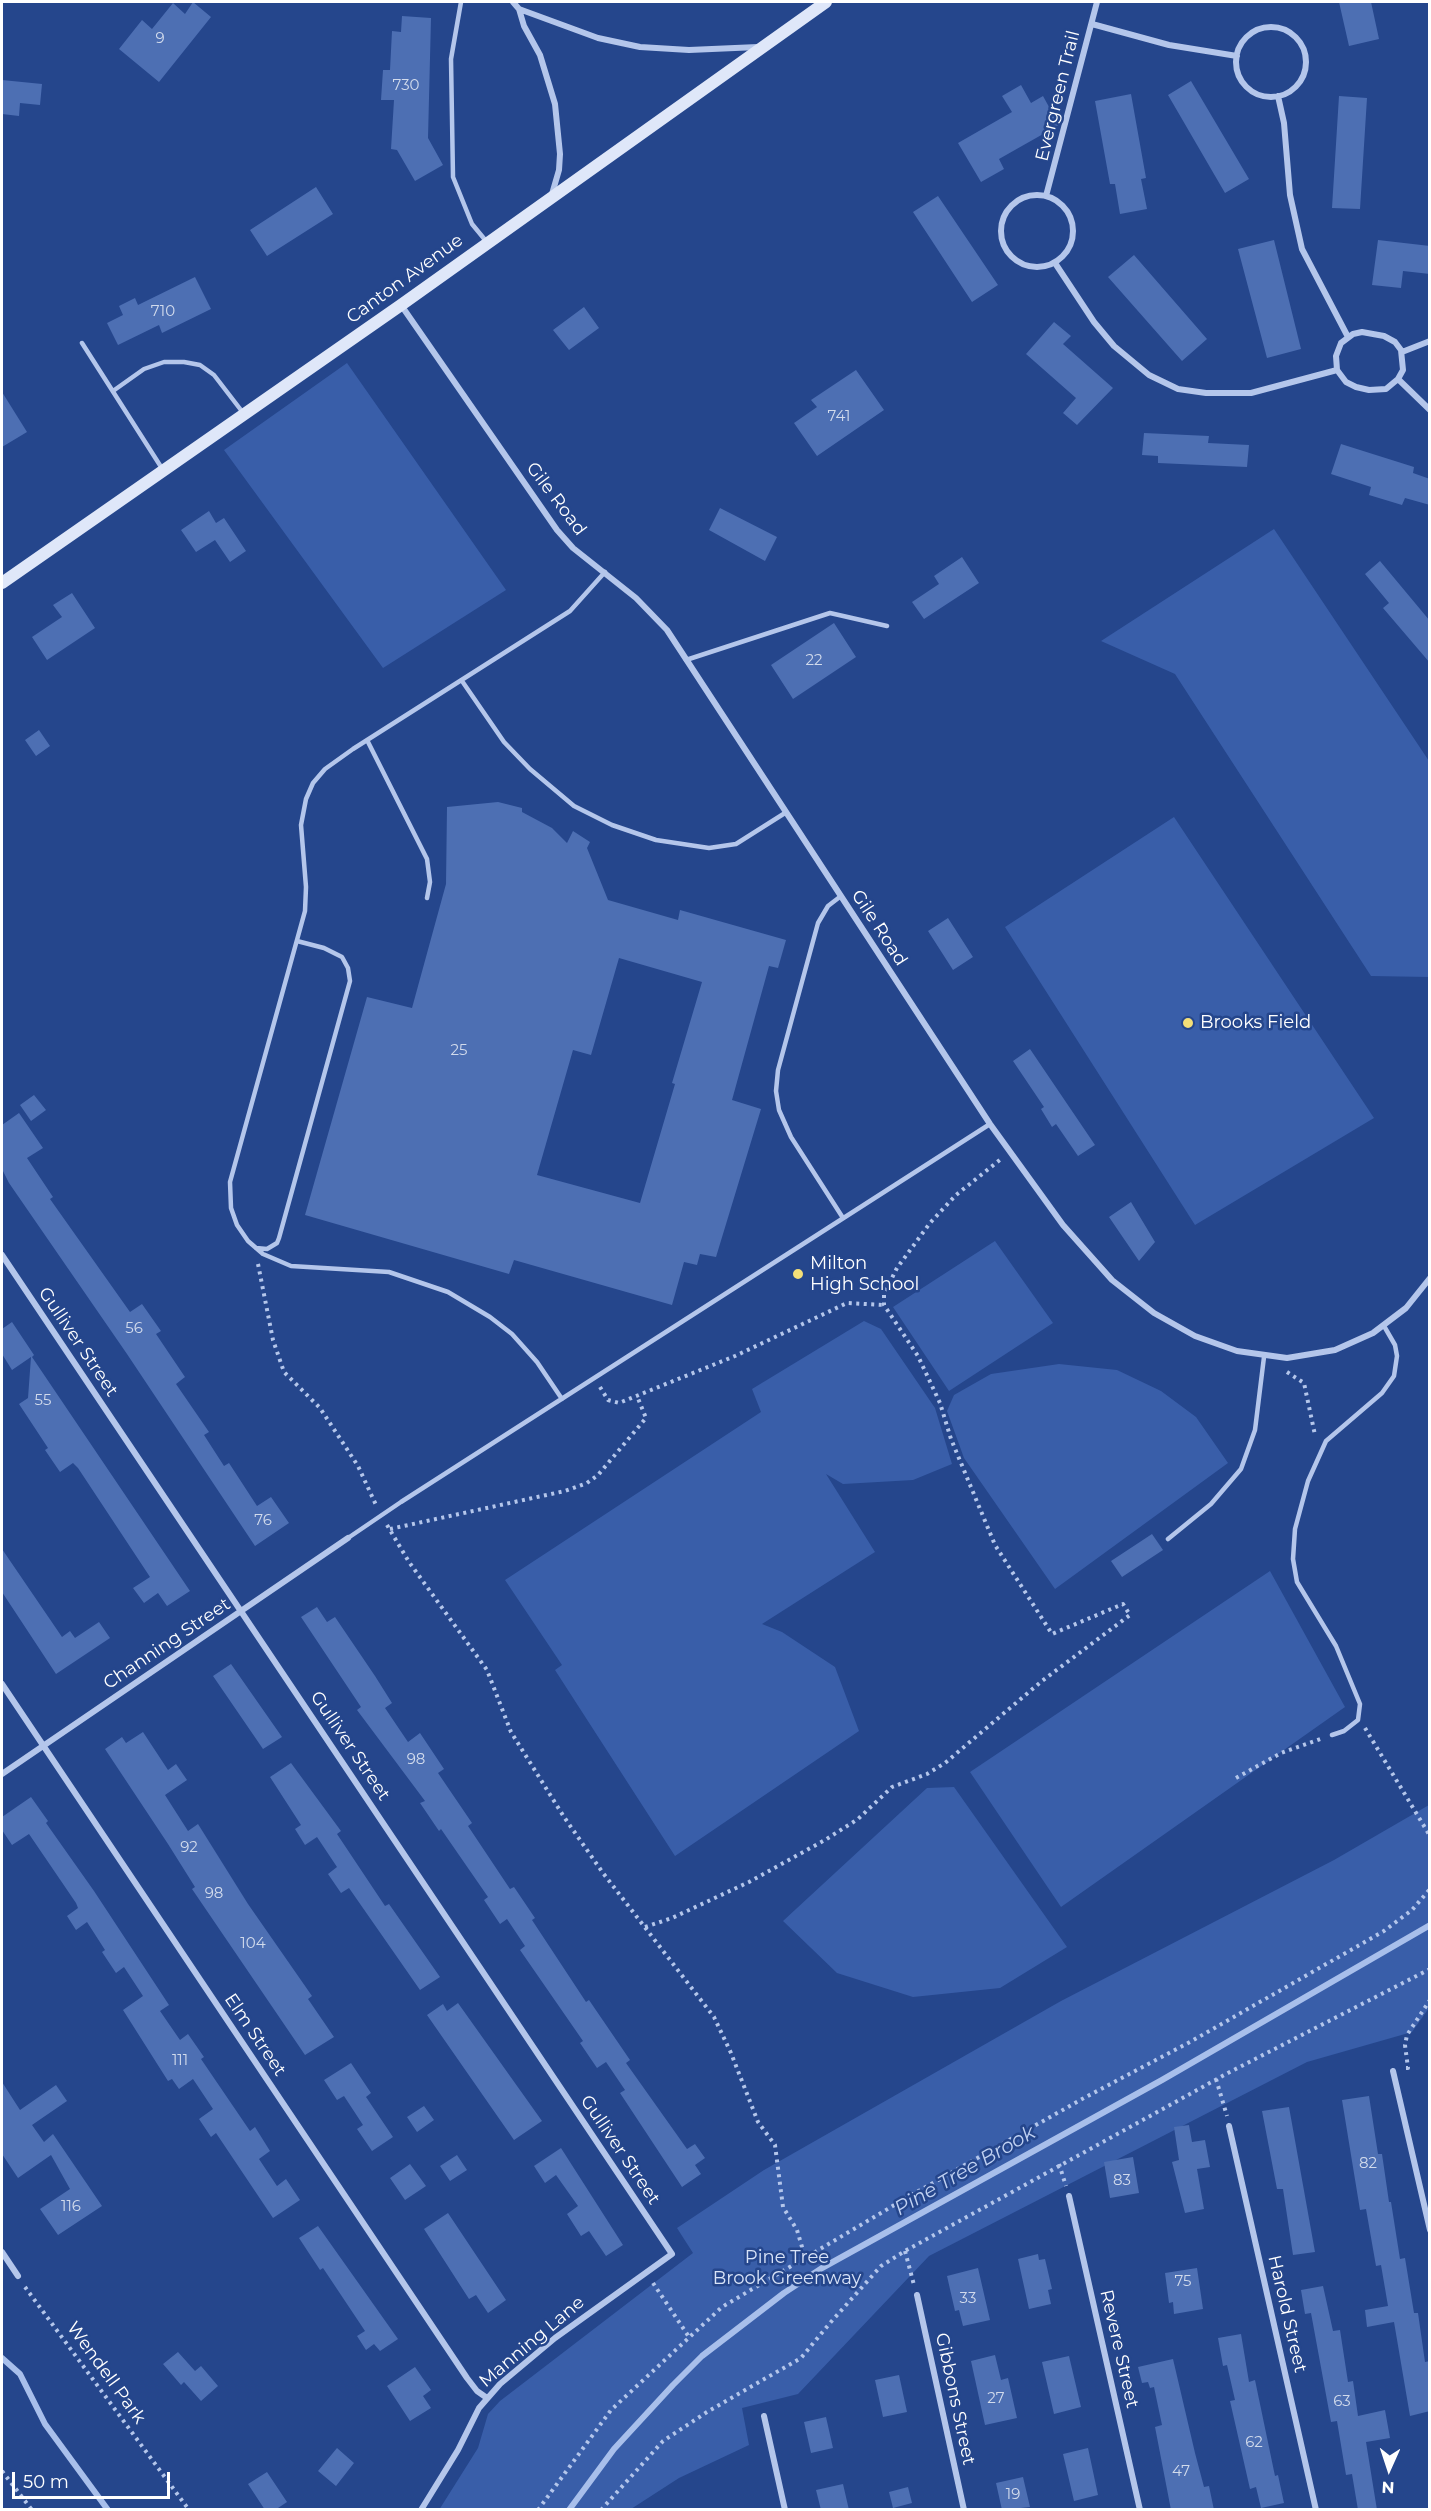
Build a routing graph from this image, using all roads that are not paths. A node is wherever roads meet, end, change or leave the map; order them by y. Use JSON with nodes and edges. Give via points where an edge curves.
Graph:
{"nodes":[{"id":1,"x":461,"y":2,"type":"edge"},
{"id":2,"x":513,"y":2,"type":"edge"},
{"id":3,"x":826,"y":2,"type":"edge"},
{"id":4,"x":1097,"y":2,"type":"edge"},
{"id":5,"x":519,"y":9,"type":"junction"},
{"id":6,"x":1092,"y":24,"type":"junction"},
{"id":7,"x":762,"y":47,"type":"junction"},
{"id":8,"x":1237,"y":57,"type":"junction"},
{"id":9,"x":1278,"y":96,"type":"junction"},
{"id":10,"x":551,"y":196,"type":"junction"},
{"id":11,"x":1046,"y":196,"type":"junction"},
{"id":12,"x":487,"y":243,"type":"junction"},
{"id":13,"x":1055,"y":262,"type":"junction"},
{"id":14,"x":401,"y":305,"type":"junction"},
{"id":15,"x":1348,"y":337,"type":"junction"},
{"id":16,"x":1430,"y":341,"type":"edge"},
{"id":17,"x":82,"y":343,"type":"dead end"},
{"id":18,"x":1402,"y":352,"type":"junction"},
{"id":19,"x":1337,"y":370,"type":"junction"},
{"id":20,"x":1398,"y":380,"type":"junction"},
{"id":21,"x":113,"y":391,"type":"junction"},
{"id":22,"x":1430,"y":410,"type":"edge"},
{"id":23,"x":244,"y":414,"type":"junction"},
{"id":24,"x":163,"y":470,"type":"junction"},
{"id":25,"x":605,"y":572,"type":"junction"},
{"id":26,"x":2,"y":583,"type":"edge"},
{"id":27,"x":887,"y":626,"type":"dead end"},
{"id":28,"x":686,"y":660,"type":"junction"},
{"id":29,"x":462,"y":681,"type":"junction"},
{"id":30,"x":367,"y":741,"type":"junction"},
{"id":31,"x":785,"y":813,"type":"junction"},
{"id":32,"x":840,"y":896,"type":"junction"},
{"id":33,"x":427,"y":898,"type":"dead end"},
{"id":34,"x":297,"y":941,"type":"junction"},
{"id":35,"x":990,"y":1124,"type":"junction"},
{"id":36,"x":843,"y":1218,"type":"junction"},
{"id":37,"x":255,"y":1248,"type":"junction"},
{"id":38,"x":2,"y":1255,"type":"edge"},
{"id":39,"x":1430,"y":1278,"type":"edge"},
{"id":40,"x":1384,"y":1326,"type":"junction"},
{"id":41,"x":1264,"y":1357,"type":"junction"},
{"id":42,"x":562,"y":1399,"type":"junction"},
{"id":43,"x":348,"y":1538,"type":"joint"},
{"id":44,"x":1168,"y":1539,"type":"dead end"},
{"id":45,"x":242,"y":1611,"type":"junction"},
{"id":46,"x":2,"y":1684,"type":"edge"},
{"id":47,"x":1332,"y":1735,"type":"road end"},
{"id":48,"x":43,"y":1746,"type":"junction"},
{"id":49,"x":2,"y":1774,"type":"edge"},
{"id":50,"x":1393,"y":2071,"type":"road end"},
{"id":51,"x":1229,"y":2126,"type":"road end"},
{"id":52,"x":1069,"y":2196,"type":"road end"},
{"id":53,"x":1430,"y":2230,"type":"edge"},
{"id":54,"x":2,"y":2252,"type":"edge"},
{"id":55,"x":672,"y":2254,"type":"joint"},
{"id":56,"x":18,"y":2276,"type":"road end"},
{"id":57,"x":917,"y":2295,"type":"road end"},
{"id":58,"x":487,"y":2398,"type":"junction"},
{"id":59,"x":764,"y":2416,"type":"dead end"},
{"id":60,"x":421,"y":2510,"type":"edge"},
{"id":61,"x":785,"y":2510,"type":"edge"},
{"id":62,"x":964,"y":2510,"type":"edge"},
{"id":63,"x":1140,"y":2510,"type":"edge"},
{"id":64,"x":1316,"y":2510,"type":"edge"}],
"edges":[{"from":1,"to":12,"type":"lane","via":[[451,59],[453,177],[472,224]]},
{"from":2,"to":5,"type":"street"},
{"from":3,"to":7,"type":"main road","name":"Canton Avenue"},
{"from":4,"to":6,"type":"street","name":"Evergreen Trail"},
{"from":5,"to":7,"type":"street","via":[[587,34],[640,47]]},
{"from":5,"to":10,"type":"street","via":[[546,70],[555,104],[560,154]]},
{"from":6,"to":8,"type":"street","via":[[1169,45]]},
{"from":6,"to":11,"type":"street","name":"Evergreen Trail"},
{"from":7,"to":10,"type":"main road","name":"Canton Avenue"},
{"from":8,"to":9,"type":"street","via":[[1239,74],[1246,85],[1260,94]]},
{"from":8,"to":9,"type":"street","via":[[1247,36],[1262,28],[1281,28],[1295,36],[1305,52],[1305,70],[1294,87]]},
{"from":9,"to":15,"type":"street","via":[[1290,195],[1302,249]]},
{"from":10,"to":12,"type":"main road","name":"Canton Avenue"},
{"from":11,"to":13,"type":"street","via":[[1066,209],[1073,227],[1070,247]]},
{"from":11,"to":13,"type":"street","via":[[1028,196],[1012,205],[1002,220],[1000,233],[1005,250],[1019,263],[1037,268]]},
{"from":12,"to":14,"type":"main road","name":"Canton Avenue"},
{"from":13,"to":19,"type":"street","via":[[1114,346],[1149,375],[1178,388],[1251,393]]},
{"from":14,"to":23,"type":"main road","name":"Canton Avenue"},
{"from":14,"to":25,"type":"street","name":"Gile Road","via":[[557,530],[573,548]]},
{"from":15,"to":18,"type":"street","via":[[1376,333],[1395,342]]},
{"from":15,"to":19,"type":"street","via":[[1337,351]]},
{"from":16,"to":18,"type":"street"},
{"from":17,"to":21,"type":"lane"},
{"from":18,"to":20,"type":"street","via":[[1404,365]]},
{"from":19,"to":20,"type":"street","via":[[1346,382],[1362,389],[1381,390]]},
{"from":20,"to":22,"type":"street"},
{"from":21,"to":23,"type":"lane","via":[[144,369],[164,362],[184,362],[200,365],[214,375]]},
{"from":21,"to":24,"type":"lane"},
{"from":23,"to":24,"type":"main road","name":"Canton Avenue"},
{"from":24,"to":26,"type":"main road","name":"Canton Avenue"},
{"from":25,"to":28,"type":"street","name":"Gile Road","via":[[652,613]]},
{"from":25,"to":29,"type":"lane","via":[[570,611]]},
{"from":27,"to":28,"type":"lane","via":[[830,614]]},
{"from":28,"to":31,"type":"street","name":"Gile Road"},
{"from":29,"to":30,"type":"lane"},
{"from":29,"to":31,"type":"lane","via":[[504,742],[530,769],[574,806],[612,825],[656,840],[709,848],[735,844]]},
{"from":30,"to":33,"type":"lane","via":[[427,859]]},
{"from":30,"to":34,"type":"lane","via":[[325,769],[309,791],[301,836],[306,905]]},
{"from":31,"to":32,"type":"street","name":"Gile Road"},
{"from":32,"to":35,"type":"street","name":"Gile Road"},
{"from":32,"to":36,"type":"lane","via":[[818,923],[778,1070],[776,1091],[779,1110],[791,1137]]},
{"from":34,"to":37,"type":"lane","via":[[230,1182],[233,1216]]},
{"from":34,"to":37,"type":"lane","via":[[342,957],[350,981],[277,1244],[267,1249]]},
{"from":35,"to":36,"type":"lane"},
{"from":35,"to":41,"type":"street","name":"Gile Road","via":[[1076,1240],[1126,1292],[1167,1322],[1195,1336],[1237,1352]]},
{"from":36,"to":42,"type":"lane"},
{"from":37,"to":42,"type":"lane","via":[[291,1266],[389,1272],[448,1292],[512,1334]]},
{"from":38,"to":45,"type":"street","name":"Gulliver Street"},
{"from":39,"to":40,"type":"street","name":"Gile Road","via":[[1406,1308]]},
{"from":40,"to":41,"type":"street","name":"Gile Road","via":[[1335,1350],[1287,1358]]},
{"from":40,"to":47,"type":"lane","via":[[1395,1345],[1394,1377],[1382,1393],[1336,1431],[1319,1453],[1299,1512],[1293,1544],[1294,1571],[1303,1593],[1344,1662],[1360,1704],[1358,1720]]},
{"from":41,"to":44,"type":"lane","via":[[1255,1430],[1241,1469],[1211,1504]]},
{"from":42,"to":43,"type":"lane"},
{"from":43,"to":45,"type":"street","name":"Channing Street"},
{"from":45,"to":48,"type":"street","name":"Channing Street"},
{"from":45,"to":55,"type":"street","name":"Gulliver Street"},
{"from":46,"to":48,"type":"street","name":"Elm Street"},
{"from":48,"to":49,"type":"street","name":"Channing Street"},
{"from":48,"to":58,"type":"street","name":"Elm Street","via":[[467,2378]]},
{"from":50,"to":53,"type":"street"},
{"from":51,"to":64,"type":"street","name":"Harold Street"},
{"from":52,"to":63,"type":"street","name":"Revere Street"},
{"from":54,"to":56,"type":"street"},
{"from":55,"to":58,"type":"street","name":"Manning Lane","via":[[555,2337]]},
{"from":57,"to":62,"type":"street","name":"Gibbons Street"},
{"from":58,"to":60,"type":"street","name":"Manning Lane"},
{"from":59,"to":61,"type":"street"}]}
